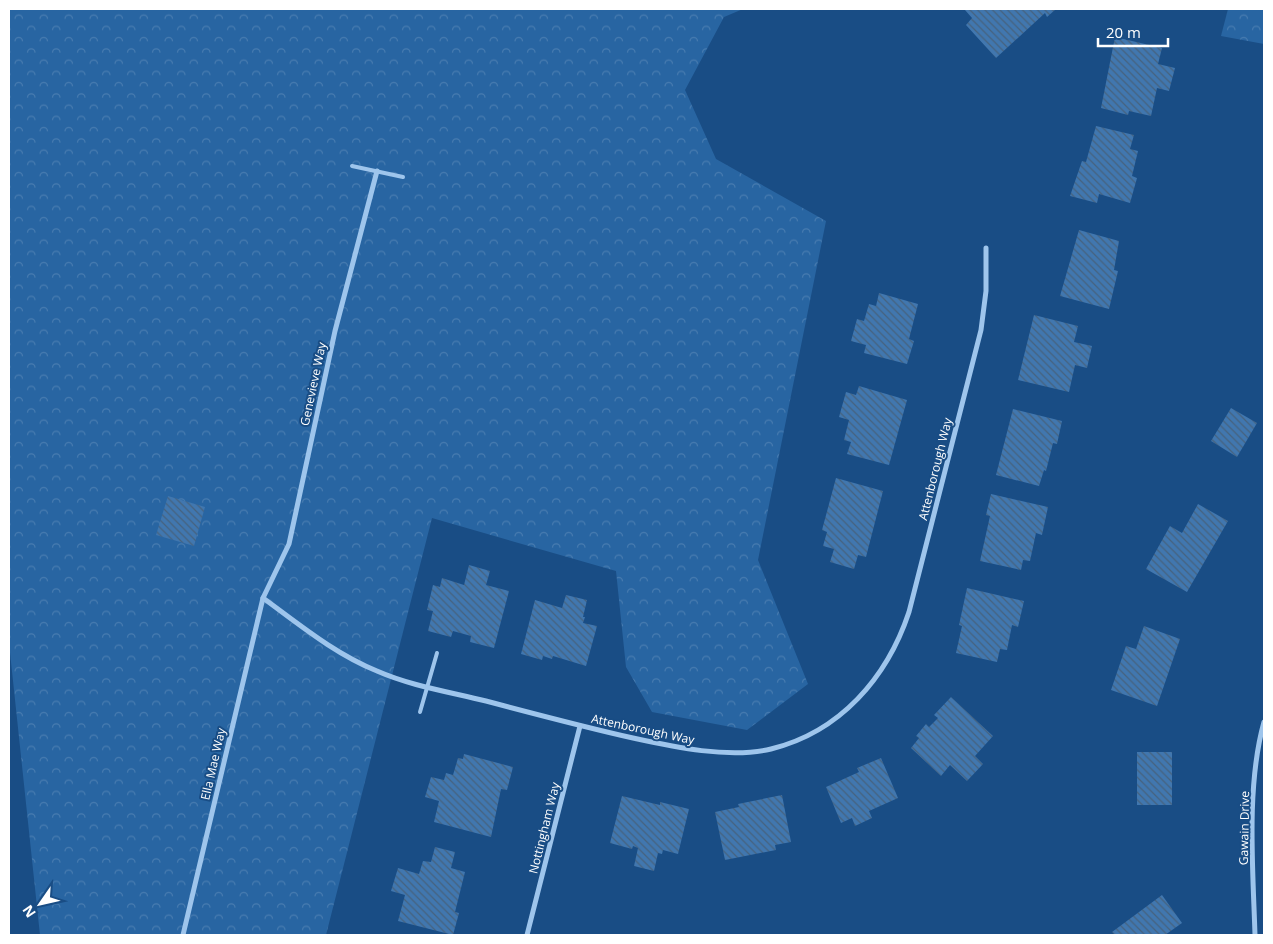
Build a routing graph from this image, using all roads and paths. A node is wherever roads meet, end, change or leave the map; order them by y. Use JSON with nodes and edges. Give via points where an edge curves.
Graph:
{"nodes":[{"id":1,"x":352,"y":166,"type":"dead end"},
{"id":2,"x":377,"y":171,"type":"junction"},
{"id":3,"x":403,"y":177,"type":"dead end"},
{"id":4,"x":986,"y":248,"type":"dead end"},
{"id":5,"x":263,"y":598,"type":"junction"},
{"id":6,"x":437,"y":653,"type":"dead end"},
{"id":7,"x":428,"y":686,"type":"junction"},
{"id":8,"x":420,"y":712,"type":"dead end"},
{"id":9,"x":1264,"y":722,"type":"edge"},
{"id":10,"x":580,"y":726,"type":"junction"},
{"id":11,"x":183,"y":935,"type":"edge"},
{"id":12,"x":527,"y":935,"type":"edge"},
{"id":13,"x":1255,"y":935,"type":"edge"}],
"edges":[{"from":1,"to":2,"type":"lane"},
{"from":2,"to":3,"type":"lane"},
{"from":2,"to":5,"type":"street","name":"Genevieve Way","via":[[335,331],[289,544]]},
{"from":4,"to":10,"type":"street","name":"Attenborough Way","via":[[986,291],[981,330],[909,612],[900,640],[881,672],[859,699],[835,720],[805,738],[769,750],[724,752],[685,749]]},
{"from":5,"to":7,"type":"street","name":"Attenborough Way","via":[[336,652],[378,672]]},
{"from":5,"to":11,"type":"street","name":"Ella Mae Way"},
{"from":6,"to":7,"type":"lane"},
{"from":7,"to":8,"type":"lane"},
{"from":7,"to":10,"type":"street","name":"Attenborough Way"},
{"from":9,"to":13,"type":"street","name":"Gawain Drive","via":[[1255,788],[1252,858]]},
{"from":10,"to":12,"type":"street","name":"Nottingham Way"}]}
